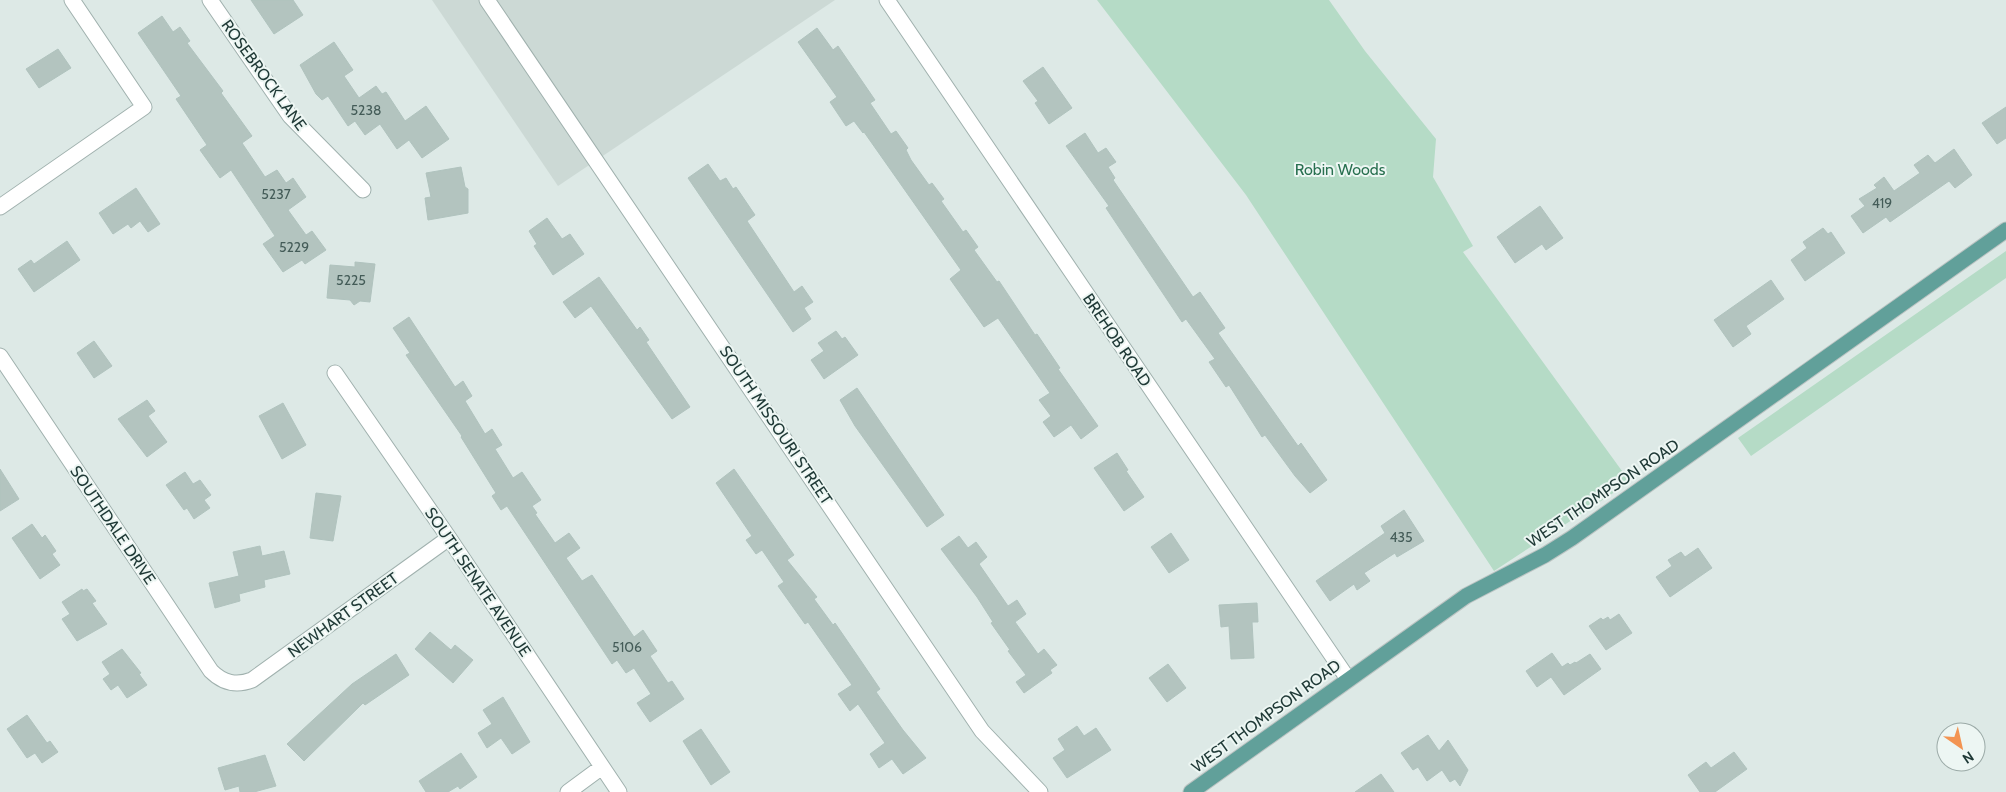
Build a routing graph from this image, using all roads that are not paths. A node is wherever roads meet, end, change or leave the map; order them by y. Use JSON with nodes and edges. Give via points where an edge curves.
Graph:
{"nodes":[{"id":1,"x":72,"y":0,"type":"edge"},
{"id":2,"x":210,"y":0,"type":"edge"},
{"id":3,"x":487,"y":0,"type":"edge"},
{"id":4,"x":887,"y":0,"type":"edge"},
{"id":5,"x":363,"y":190,"type":"dead end"},
{"id":6,"x":0,"y":207,"type":"edge"},
{"id":7,"x":2006,"y":230,"type":"edge"},
{"id":8,"x":0,"y":356,"type":"edge"},
{"id":9,"x":335,"y":373,"type":"dead end"},
{"id":10,"x":449,"y":538,"type":"junction"},
{"id":11,"x":1348,"y":679,"type":"junction"},
{"id":12,"x":233,"y":684,"type":"joint"},
{"id":13,"x":602,"y":768,"type":"junction"},
{"id":14,"x":568,"y":792,"type":"edge"},
{"id":15,"x":619,"y":792,"type":"edge"},
{"id":16,"x":1040,"y":792,"type":"edge"},
{"id":17,"x":1190,"y":792,"type":"edge"}],
"edges":[{"from":1,"to":6,"type":"street","via":[[144,107]]},
{"from":2,"to":5,"type":"street","name":"ROSEBROCK LANE","via":[[290,116]]},
{"from":3,"to":16,"type":"street","name":"SOUTH MISSOURI STREET","via":[[982,731]]},
{"from":4,"to":11,"type":"street","name":"BREHOB ROAD"},
{"from":7,"to":11,"type":"main road","name":"WEST THOMPSON ROAD","via":[[1572,538],[1545,556],[1466,596]]},
{"from":8,"to":12,"type":"street","name":"SOUTHDALE DRIVE","via":[[211,671]]},
{"from":9,"to":10,"type":"street","name":"SOUTH SENATE AVENUE"},
{"from":10,"to":12,"type":"street","name":"NEWHART STREET","via":[[252,680]]},
{"from":10,"to":13,"type":"street","name":"SOUTH SENATE AVENUE"},
{"from":11,"to":17,"type":"main road","name":"WEST THOMPSON ROAD"},
{"from":13,"to":14,"type":"street"},
{"from":13,"to":15,"type":"street","name":"SOUTH SENATE AVENUE"}]}
